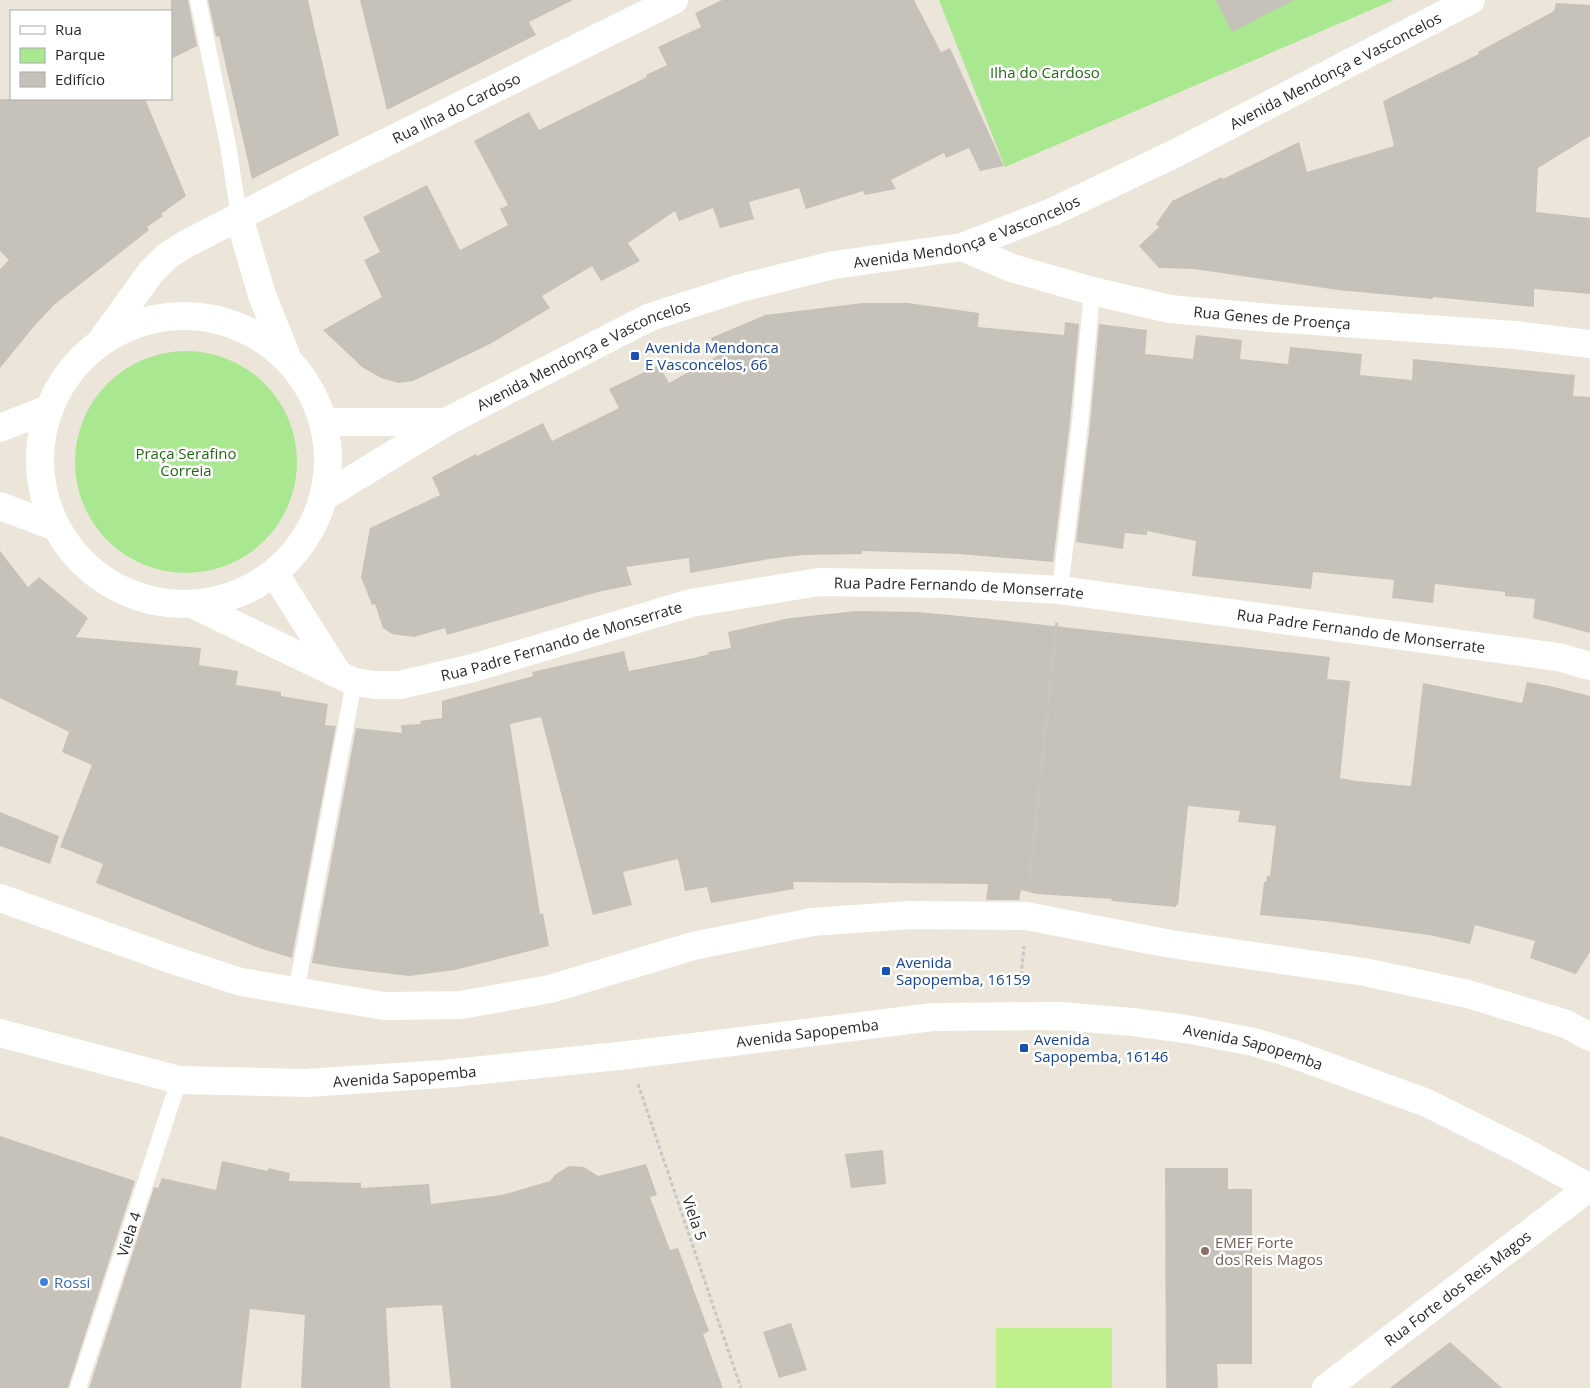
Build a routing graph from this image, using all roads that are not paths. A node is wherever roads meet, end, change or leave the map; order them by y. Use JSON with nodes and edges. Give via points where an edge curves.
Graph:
{"nodes":[{"id":1,"x":198,"y":0,"type":"edge"},
{"id":2,"x":674,"y":0,"type":"edge"},
{"id":3,"x":1471,"y":0,"type":"edge"},
{"id":4,"x":239,"y":217,"type":"junction"},
{"id":5,"x":962,"y":247,"type":"junction"},
{"id":6,"x":1092,"y":291,"type":"junction"},
{"id":7,"x":100,"y":342,"type":"junction"},
{"id":8,"x":1590,"y":344,"type":"edge"},
{"id":9,"x":286,"y":356,"type":"junction"},
{"id":10,"x":50,"y":408,"type":"junction"},
{"id":11,"x":324,"y":422,"type":"junction"},
{"id":12,"x":446,"y":422,"type":"junction"},
{"id":13,"x":0,"y":428,"type":"edge"},
{"id":14,"x":325,"y":496,"type":"junction"},
{"id":15,"x":0,"y":506,"type":"edge"},
{"id":16,"x":56,"y":527,"type":"junction"},
{"id":17,"x":275,"y":574,"type":"junction"},
{"id":18,"x":1060,"y":590,"type":"junction"},
{"id":19,"x":194,"y":605,"type":"junction"},
{"id":20,"x":1590,"y":666,"type":"edge"},
{"id":21,"x":346,"y":678,"type":"junction"},
{"id":22,"x":0,"y":898,"type":"edge"},
{"id":23,"x":296,"y":992,"type":"junction"},
{"id":24,"x":0,"y":1033,"type":"edge"},
{"id":25,"x":1590,"y":1037,"type":"edge"},
{"id":26,"x":179,"y":1080,"type":"junction"},
{"id":27,"x":1590,"y":1188,"type":"edge"},
{"id":28,"x":78,"y":1388,"type":"edge"},
{"id":29,"x":1326,"y":1388,"type":"edge"}],
"edges":[{"from":1,"to":4,"type":"lane","via":[[228,145]]},
{"from":2,"to":4,"type":"street","name":"Rua Ilha do Cardoso"},
{"from":3,"to":5,"type":"street","name":"Avenida Mendonça e Vasconcelos","via":[[1149,166],[1052,212]]},
{"from":4,"to":7,"type":"street","name":"Rua Ilha do Cardoso","via":[[167,256],[151,272]]},
{"from":4,"to":9,"type":"street","via":[[262,295]]},
{"from":5,"to":6,"type":"street","name":"Rua Genes de Proença","via":[[1012,268]]},
{"from":5,"to":12,"type":"street","name":"Avenida Mendonça e Vasconcelos","via":[[834,265],[744,287],[650,317]]},
{"from":6,"to":8,"type":"street","name":"Rua Genes de Proença","via":[[1170,309],[1515,335]]},
{"from":6,"to":18,"type":"lane"},
{"from":7,"to":9,"type":"street","via":[[130,326],[162,316],[196,315],[229,322],[260,335]]},
{"from":7,"to":10,"type":"street","via":[[62,383]]},
{"from":9,"to":11,"type":"street","via":[[310,387]]},
{"from":10,"to":13,"type":"street"},
{"from":10,"to":16,"type":"street","via":[[40,448],[41,472],[42,488]]},
{"from":11,"to":12,"type":"street","name":"Avenida Mendonça e Vasconcelos"},
{"from":11,"to":14,"type":"street","via":[[329,459]]},
{"from":12,"to":14,"type":"street","name":"Avenida Mendonça e Vasconcelos"},
{"from":14,"to":17,"type":"street","via":[[306,539]]},
{"from":15,"to":16,"type":"street"},
{"from":16,"to":19,"type":"street","via":[[80,561],[113,586],[152,602]]},
{"from":17,"to":19,"type":"street","via":[[234,596]]},
{"from":17,"to":21,"type":"street"},
{"from":18,"to":20,"type":"street","name":"Rua Padre Fernando de Monserrate","via":[[1558,657]]},
{"from":18,"to":21,"type":"street","name":"Rua Padre Fernando de Monserrate","via":[[819,582],[691,603],[473,668],[400,684],[376,685]]},
{"from":19,"to":21,"type":"street","name":"Rua Padre Fernando de Monserrate"},
{"from":21,"to":23,"type":"lane"},
{"from":22,"to":23,"type":"street","via":[[241,982]]},
{"from":23,"to":25,"type":"street","via":[[384,1006],[461,1004],[550,988],[693,946],[812,922],[910,915],[1026,916],[1171,944],[1364,972],[1468,994],[1566,1024]]},
{"from":24,"to":26,"type":"street","name":"Avenida Sapopemba"},
{"from":26,"to":27,"type":"street","name":"Avenida Sapopemba","via":[[306,1083],[443,1074],[934,1017],[1061,1016],[1186,1029],[1254,1042],[1293,1054],[1427,1103],[1523,1150]]},
{"from":26,"to":28,"type":"lane","name":"Viela 4"},
{"from":27,"to":29,"type":"street","name":"Rua Forte dos Reis Magos"}]}
